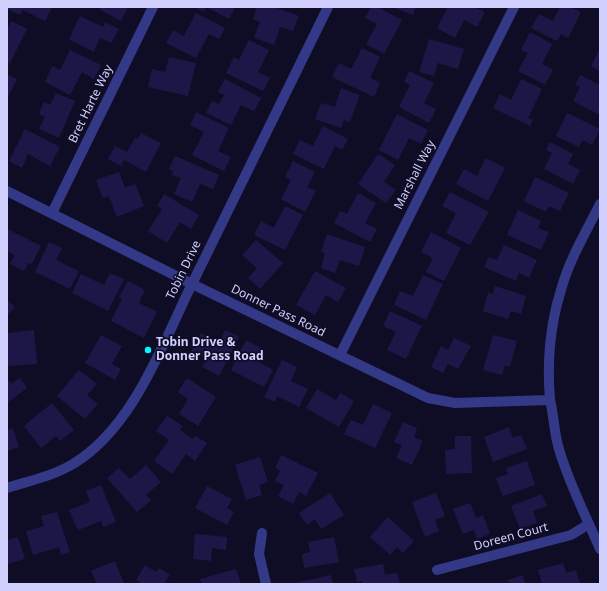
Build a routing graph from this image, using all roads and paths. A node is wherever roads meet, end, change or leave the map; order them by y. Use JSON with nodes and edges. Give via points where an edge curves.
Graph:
{"nodes":[{"id":1,"x":153,"y":7,"type":"edge"},
{"id":2,"x":328,"y":7,"type":"edge"},
{"id":3,"x":514,"y":7,"type":"edge"},
{"id":4,"x":7,"y":191,"type":"edge"},
{"id":5,"x":600,"y":204,"type":"edge"},
{"id":6,"x":52,"y":213,"type":"junction"},
{"id":7,"x":192,"y":284,"type":"junction"},
{"id":8,"x":340,"y":355,"type":"junction"},
{"id":9,"x":550,"y":400,"type":"junction"},
{"id":10,"x":7,"y":488,"type":"edge"},
{"id":11,"x":589,"y":524,"type":"junction"},
{"id":12,"x":262,"y":533,"type":"dead end"},
{"id":13,"x":600,"y":549,"type":"edge"},
{"id":14,"x":437,"y":570,"type":"dead end"},
{"id":15,"x":266,"y":584,"type":"edge"}],
"edges":[{"from":1,"to":6,"type":"street","name":"Bret Harte Way"},
{"from":2,"to":7,"type":"street","name":"Tobin Drive"},
{"from":3,"to":8,"type":"street","name":"Marshall Way"},
{"from":4,"to":6,"type":"street","name":"Donner Pass Road"},
{"from":5,"to":9,"type":"street","via":[[574,254],[561,290],[553,326],[548,376]]},
{"from":6,"to":7,"type":"street","name":"Donner Pass Road"},
{"from":7,"to":8,"type":"street","name":"Donner Pass Road"},
{"from":7,"to":10,"type":"street","name":"Tobin Drive","via":[[138,395],[121,420],[94,448],[74,463],[57,472]]},
{"from":8,"to":9,"type":"street","name":"Donner Pass Road","via":[[428,398],[455,403]]},
{"from":9,"to":11,"type":"street","via":[[558,447]]},
{"from":11,"to":13,"type":"street"},
{"from":11,"to":14,"type":"street","name":"Doreen Court","via":[[571,535]]},
{"from":12,"to":15,"type":"street","via":[[259,554]]}]}
